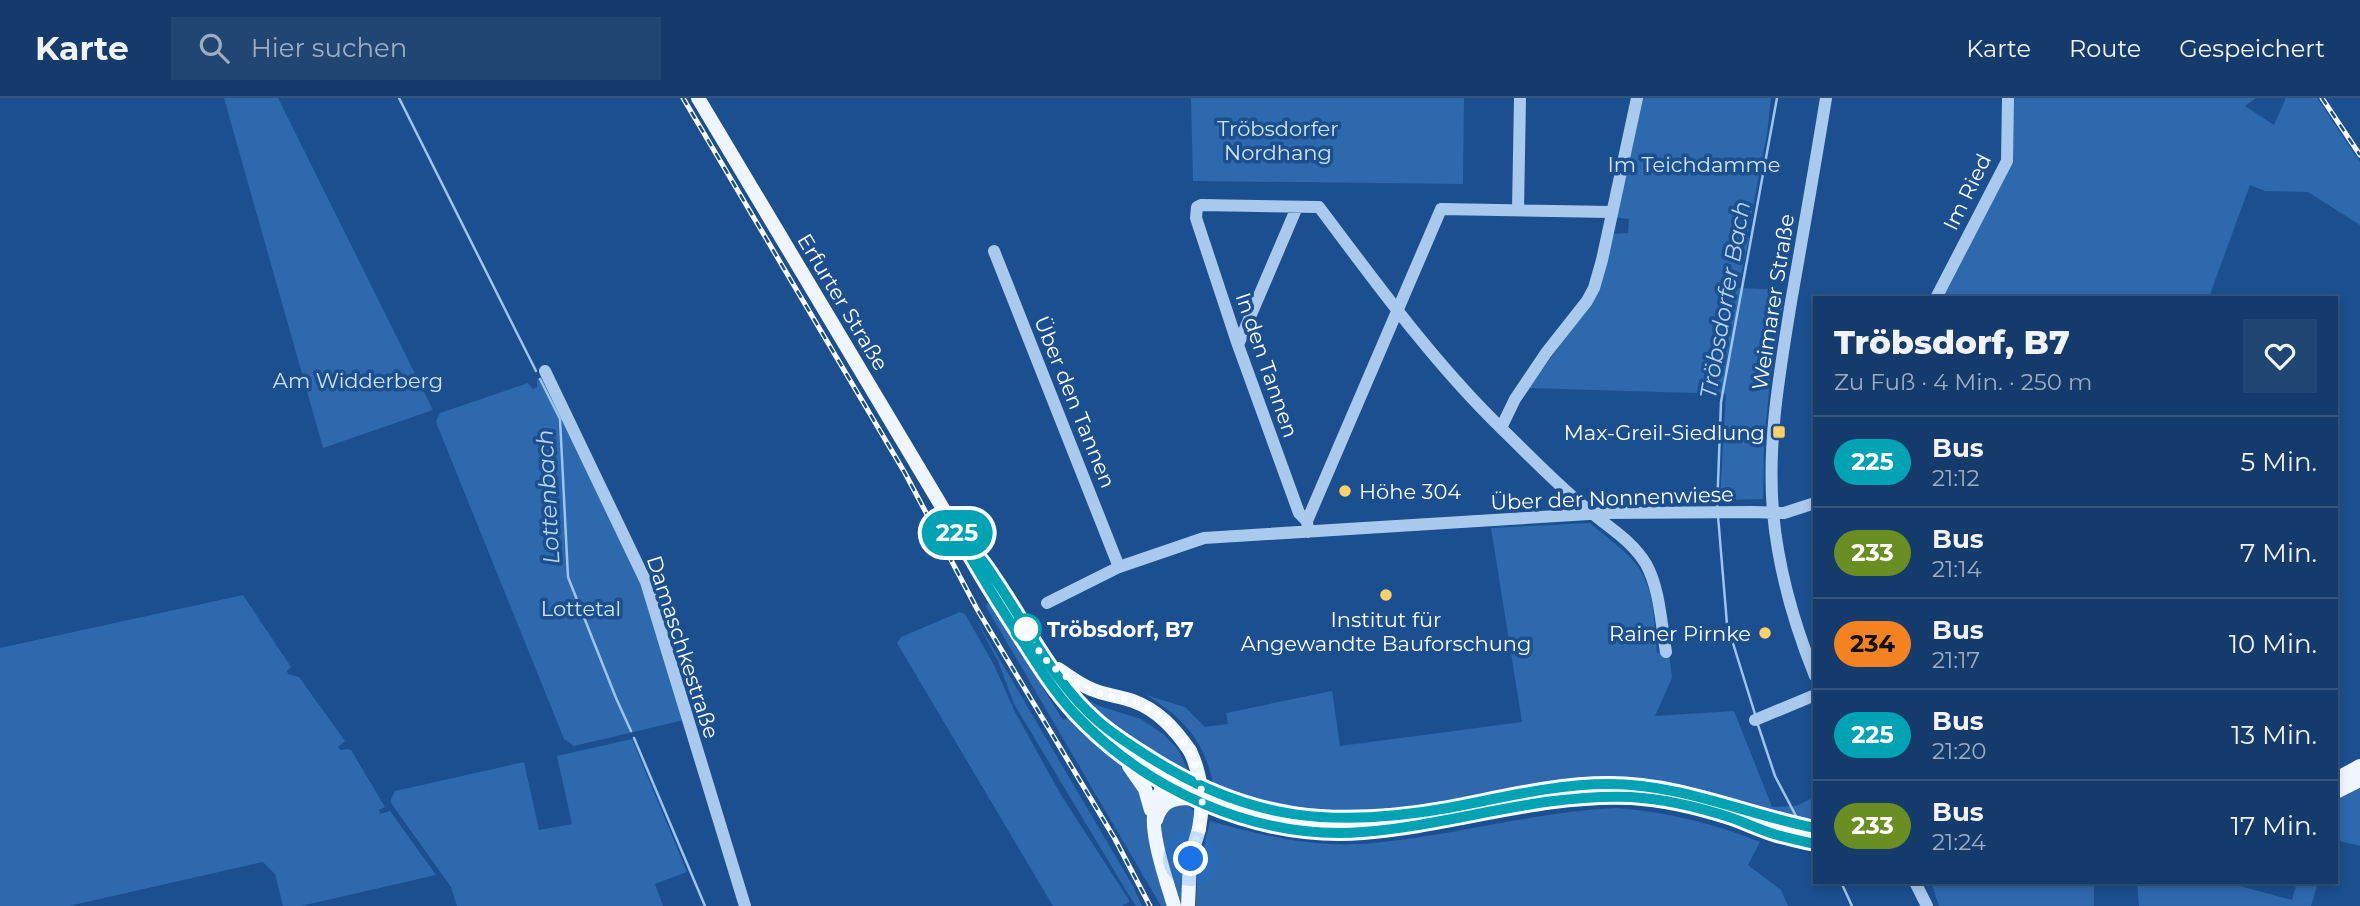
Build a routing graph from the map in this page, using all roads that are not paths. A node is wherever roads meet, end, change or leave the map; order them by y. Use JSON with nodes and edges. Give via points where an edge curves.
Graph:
{"nodes":[{"id":1,"x":698,"y":98,"type":"edge"},
{"id":2,"x":1520,"y":98,"type":"edge"},
{"id":3,"x":1637,"y":98,"type":"edge"},
{"id":4,"x":1826,"y":98,"type":"edge"},
{"id":5,"x":2008,"y":98,"type":"edge"},
{"id":6,"x":1297,"y":207,"type":"junction"},
{"id":7,"x":1518,"y":210,"type":"junction"},
{"id":8,"x":1611,"y":212,"type":"junction"},
{"id":9,"x":994,"y":251,"type":"dead end"},
{"id":10,"x":1937,"y":296,"type":"edge"},
{"id":11,"x":1398,"y":312,"type":"junction"},
{"id":12,"x":1238,"y":345,"type":"junction"},
{"id":13,"x":545,"y":371,"type":"dead end"},
{"id":14,"x":1501,"y":428,"type":"junction"},
{"id":15,"x":1813,"y":504,"type":"edge"},
{"id":16,"x":1773,"y":513,"type":"junction"},
{"id":17,"x":1592,"y":514,"type":"junction"},
{"id":18,"x":1307,"y":526,"type":"junction"},
{"id":19,"x":954,"y":527,"type":"junction"},
{"id":20,"x":1119,"y":567,"type":"junction"},
{"id":21,"x":1047,"y":603,"type":"dead end"},
{"id":22,"x":1666,"y":652,"type":"dead end"},
{"id":23,"x":1047,"y":662,"type":"junction"},
{"id":24,"x":1813,"y":670,"type":"edge"},
{"id":25,"x":1813,"y":696,"type":"edge"},
{"id":26,"x":1755,"y":720,"type":"dead end"},
{"id":27,"x":1121,"y":757,"type":"junction"},
{"id":28,"x":2360,"y":766,"type":"edge"},
{"id":29,"x":2338,"y":778,"type":"edge"},
{"id":30,"x":1185,"y":779,"type":"junction"},
{"id":31,"x":2360,"y":780,"type":"edge"},
{"id":32,"x":1166,"y":785,"type":"junction"},
{"id":33,"x":2338,"y":791,"type":"edge"},
{"id":34,"x":1193,"y":798,"type":"junction"},
{"id":35,"x":1813,"y":828,"type":"edge"},
{"id":36,"x":1155,"y":829,"type":"junction"},
{"id":37,"x":1813,"y":844,"type":"edge"},
{"id":38,"x":1916,"y":884,"type":"edge"},
{"id":39,"x":745,"y":906,"type":"edge"},
{"id":40,"x":1174,"y":906,"type":"edge"},
{"id":41,"x":1188,"y":906,"type":"edge"},
{"id":42,"x":1927,"y":906,"type":"edge"}],
"edges":[{"from":1,"to":19,"type":"main road","name":"Erfurter Straße"},
{"from":2,"to":7,"type":"street"},
{"from":3,"to":8,"type":"street"},
{"from":4,"to":16,"type":"street","name":"Weimarer Straße","via":[[1779,372]]},
{"from":5,"to":10,"type":"street","name":"Im Ried","via":[[2007,161]]},
{"from":6,"to":11,"type":"street","via":[[1319,207]]},
{"from":6,"to":12,"type":"street"},
{"from":6,"to":12,"type":"street","name":"In den Tannen","via":[[1197,206],[1196,218]]},
{"from":7,"to":8,"type":"street"},
{"from":7,"to":11,"type":"street","via":[[1441,209]]},
{"from":8,"to":14,"type":"street","via":[[1594,288],[1515,399]]},
{"from":9,"to":20,"type":"street","name":"Über den Tannen"},
{"from":11,"to":14,"type":"street"},
{"from":11,"to":18,"type":"street"},
{"from":12,"to":18,"type":"street","name":"In den Tannen"},
{"from":13,"to":39,"type":"street","name":"Damaschkestraße","via":[[646,582]]},
{"from":14,"to":17,"type":"street"},
{"from":15,"to":16,"type":"street"},
{"from":16,"to":17,"type":"street","name":"Über der Nonnenwiese"},
{"from":16,"to":24,"type":"street","name":"Weimarer Straße","via":[[1787,590]]},
{"from":17,"to":18,"type":"street","name":"Über der Nonnenwiese"},
{"from":17,"to":22,"type":"street","via":[[1629,542],[1646,565],[1655,587]]},
{"from":18,"to":20,"type":"street","name":"Über der Nonnenwiese","via":[[1204,538]]},
{"from":19,"to":23,"type":"main road","name":"Erfurter Straße","via":[[991,572]]},
{"from":19,"to":27,"type":"main road","name":"Erfurter Straße","via":[[1043,674],[1075,714]]},
{"from":20,"to":21,"type":"street","name":"Über der Nonnenwiese"},
{"from":23,"to":30,"type":"main road","name":"Erfurter Straße","via":[[1096,720]]},
{"from":23,"to":41,"type":"main road","bridge":true,"via":[[1088,688],[1148,708],[1174,729],[1190,751],[1202,799]]},
{"from":25,"to":26,"type":"street"},
{"from":27,"to":32,"type":"main road"},
{"from":27,"to":36,"type":"main road","via":[[1145,789]]},
{"from":28,"to":29,"type":"main road"},
{"from":30,"to":32,"type":"main road"},
{"from":30,"to":35,"type":"main road","name":"Erfurter Straße","via":[[1262,808],[1322,818],[1374,818],[1609,784],[1702,796]]},
{"from":31,"to":33,"type":"main road"},
{"from":32,"to":34,"type":"main road"},
{"from":32,"to":36,"type":"main road","via":[[1154,804]]},
{"from":34,"to":36,"type":"main road","via":[[1168,801]]},
{"from":34,"to":37,"type":"main road","via":[[1252,821],[1327,833],[1442,821],[1573,798],[1633,797],[1703,809]]},
{"from":36,"to":40,"type":"main road"},
{"from":38,"to":42,"type":"street"}]}
